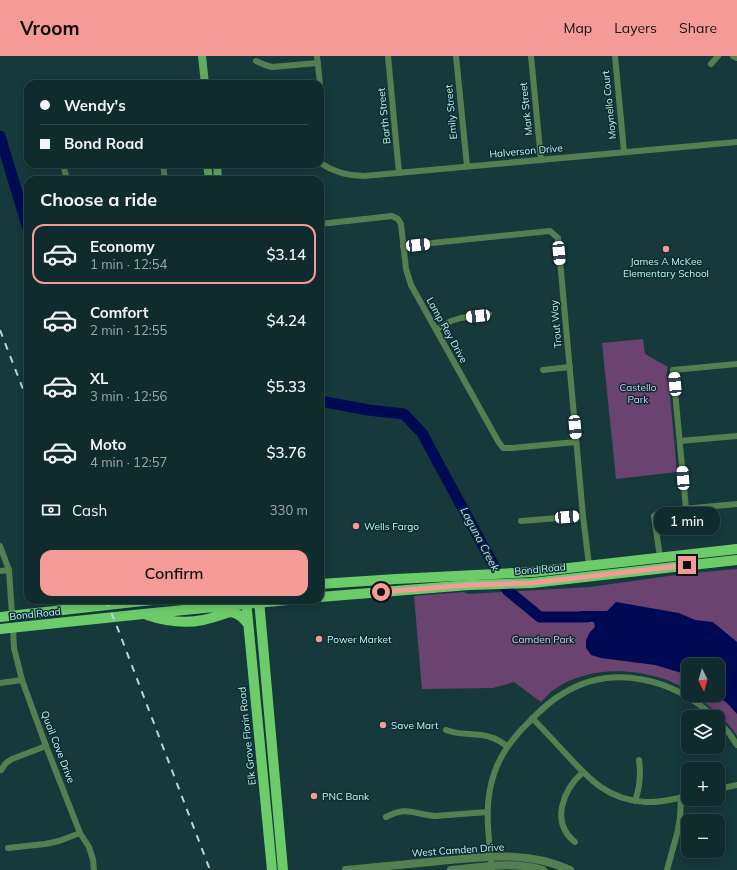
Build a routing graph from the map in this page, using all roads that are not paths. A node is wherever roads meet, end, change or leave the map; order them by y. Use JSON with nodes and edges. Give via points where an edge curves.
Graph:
{"nodes":[{"id":1,"x":202,"y":56,"type":"edge"},
{"id":2,"x":388,"y":56,"type":"edge"},
{"id":3,"x":456,"y":56,"type":"edge"},
{"id":4,"x":531,"y":56,"type":"edge"},
{"id":5,"x":615,"y":56,"type":"edge"},
{"id":6,"x":718,"y":56,"type":"edge"},
{"id":7,"x":733,"y":56,"type":"edge"},
{"id":8,"x":737,"y":58,"type":"edge"},
{"id":9,"x":317,"y":59,"type":"edge"},
{"id":10,"x":256,"y":61,"type":"dead end"},
{"id":11,"x":711,"y":64,"type":"dead end"},
{"id":12,"x":205,"y":80,"type":"edge"},
{"id":13,"x":320,"y":80,"type":"edge"},
{"id":14,"x":737,"y":142,"type":"edge"},
{"id":15,"x":624,"y":152,"type":"junction"},
{"id":16,"x":541,"y":160,"type":"junction"},
{"id":17,"x":324,"y":166,"type":"edge"},
{"id":18,"x":467,"y":166,"type":"junction"},
{"id":19,"x":399,"y":173,"type":"junction"},
{"id":20,"x":324,"y":224,"type":"edge"},
{"id":21,"x":403,"y":246,"type":"junction"},
{"id":22,"x":489,"y":314,"type":"dead end"},
{"id":23,"x":436,"y":330,"type":"junction"},
{"id":24,"x":737,"y":364,"type":"edge"},
{"id":25,"x":570,"y":368,"type":"junction"},
{"id":26,"x":543,"y":370,"type":"dead end"},
{"id":27,"x":737,"y":436,"type":"edge"},
{"id":28,"x":680,"y":441,"type":"junction"},
{"id":29,"x":576,"y":442,"type":"junction"},
{"id":30,"x":737,"y":504,"type":"edge"},
{"id":31,"x":686,"y":509,"type":"junction"},
{"id":32,"x":583,"y":516,"type":"junction"},
{"id":33,"x":521,"y":521,"type":"dead end"},
{"id":34,"x":0,"y":546,"type":"edge"},
{"id":35,"x":737,"y":549,"type":"edge"},
{"id":36,"x":660,"y":557,"type":"junction"},
{"id":37,"x":737,"y":560,"type":"edge"},
{"id":38,"x":590,"y":565,"type":"junction"},
{"id":39,"x":9,"y":570,"type":"junction"},
{"id":40,"x":0,"y":571,"type":"edge"},
{"id":41,"x":472,"y":575,"type":"junction"},
{"id":42,"x":532,"y":577,"type":"junction"},
{"id":43,"x":324,"y":584,"type":"edge"},
{"id":44,"x":408,"y":590,"type":"junction"},
{"id":45,"x":324,"y":597,"type":"edge"},
{"id":46,"x":116,"y":604,"type":"edge"},
{"id":47,"x":229,"y":604,"type":"edge"},
{"id":48,"x":246,"y":604,"type":"edge"},
{"id":49,"x":259,"y":604,"type":"edge"},
{"id":50,"x":80,"y":608,"type":"junction"},
{"id":51,"x":143,"y":614,"type":"junction"},
{"id":52,"x":12,"y":615,"type":"junction"},
{"id":53,"x":0,"y":616,"type":"edge"},
{"id":54,"x":0,"y":624,"type":"edge"},
{"id":55,"x":248,"y":624,"type":"junction"},
{"id":56,"x":13,"y":628,"type":"junction"},
{"id":57,"x":0,"y":630,"type":"edge"},
{"id":58,"x":22,"y":680,"type":"junction"},
{"id":59,"x":0,"y":683,"type":"edge"},
{"id":60,"x":705,"y":710,"type":"edge"},
{"id":61,"x":532,"y":718,"type":"junction"},
{"id":62,"x":725,"y":729,"type":"edge"},
{"id":63,"x":446,"y":730,"type":"dead end"},
{"id":64,"x":260,"y":740,"type":"junction"},
{"id":65,"x":737,"y":745,"type":"edge"},
{"id":66,"x":46,"y":746,"type":"junction"},
{"id":67,"x":507,"y":746,"type":"junction"},
{"id":68,"x":639,"y":760,"type":"dead end"},
{"id":69,"x":273,"y":761,"type":"junction"},
{"id":70,"x":1,"y":770,"type":"edge"},
{"id":71,"x":583,"y":772,"type":"junction"},
{"id":72,"x":263,"y":778,"type":"junction"},
{"id":73,"x":737,"y":785,"type":"edge"},
{"id":74,"x":725,"y":788,"type":"edge"},
{"id":75,"x":681,"y":797,"type":"joint"},
{"id":76,"x":635,"y":801,"type":"junction"},
{"id":77,"x":487,"y":812,"type":"junction"},
{"id":78,"x":278,"y":816,"type":"junction"},
{"id":79,"x":386,"y":817,"type":"dead end"},
{"id":80,"x":80,"y":833,"type":"junction"},
{"id":81,"x":575,"y":842,"type":"dead end"},
{"id":82,"x":8,"y":848,"type":"dead end"},
{"id":83,"x":491,"y":857,"type":"junction"},
{"id":84,"x":492,"y":868,"type":"edge"},
{"id":85,"x":94,"y":870,"type":"edge"},
{"id":86,"x":272,"y":870,"type":"edge"},
{"id":87,"x":283,"y":870,"type":"edge"},
{"id":88,"x":346,"y":870,"type":"edge"},
{"id":89,"x":451,"y":870,"type":"edge"},
{"id":90,"x":543,"y":870,"type":"edge"},
{"id":91,"x":570,"y":870,"type":"edge"},
{"id":92,"x":667,"y":870,"type":"edge"}],
"edges":[{"from":1,"to":12,"type":"main road"},
{"from":2,"to":19,"type":"street","name":"Barth Street"},
{"from":3,"to":18,"type":"street","name":"Emily Street"},
{"from":4,"to":16,"type":"street","name":"Mark Street"},
{"from":5,"to":15,"type":"street","name":"Moynello Court"},
{"from":6,"to":11,"type":"street"},
{"from":7,"to":8,"type":"street"},
{"from":9,"to":10,"type":"street","via":[[272,67]]},
{"from":9,"to":13,"type":"street"},
{"from":14,"to":15,"type":"street","name":"Halverson Drive"},
{"from":15,"to":16,"type":"street","name":"Halverson Drive"},
{"from":16,"to":18,"type":"street","name":"Halverson Drive"},
{"from":17,"to":19,"type":"street","name":"Halverson Drive","via":[[350,175]]},
{"from":18,"to":19,"type":"street","name":"Halverson Drive"},
{"from":20,"to":21,"type":"street","name":"Lamp Rey Drive","via":[[392,216],[401,224]]},
{"from":21,"to":23,"type":"street","name":"Lamp Rey Drive","via":[[408,278]]},
{"from":21,"to":25,"type":"street","name":"Trout Way","via":[[550,231],[558,238]]},
{"from":22,"to":23,"type":"street","via":[[461,318]]},
{"from":23,"to":29,"type":"street","name":"Lamp Rey Drive","via":[[503,448]]},
{"from":24,"to":28,"type":"street","via":[[674,370]]},
{"from":25,"to":26,"type":"street"},
{"from":25,"to":29,"type":"street","name":"Trout Way"},
{"from":27,"to":28,"type":"street"},
{"from":28,"to":31,"type":"street"},
{"from":29,"to":32,"type":"street","name":"Trout Way"},
{"from":30,"to":31,"type":"street"},
{"from":31,"to":36,"type":"street","via":[[661,511],[654,516]]},
{"from":32,"to":33,"type":"street"},
{"from":32,"to":38,"type":"street","name":"Trout Way"},
{"from":34,"to":39,"type":"street"},
{"from":35,"to":36,"type":"main road","name":"Bond Road"},
{"from":36,"to":38,"type":"main road","name":"Bond Road"},
{"from":37,"to":42,"type":"main road","name":"Bond Road"},
{"from":38,"to":42,"type":"main road","name":"Bond Road"},
{"from":39,"to":40,"type":"street"},
{"from":39,"to":52,"type":"street"},
{"from":41,"to":42,"type":"main road","name":"Bond Road"},
{"from":41,"to":43,"type":"main road","name":"Bond Road"},
{"from":41,"to":44,"type":"main road","via":[[450,582],[413,586]]},
{"from":42,"to":44,"type":"main road","name":"Bond Road","via":[[478,586]]},
{"from":44,"to":45,"type":"main road","name":"Bond Road"},
{"from":46,"to":50,"type":"main road","name":"Bond Road"},
{"from":47,"to":51,"type":"main road","name":"Bond Road"},
{"from":48,"to":55,"type":"main road","name":"Elk Grove Florin Road"},
{"from":49,"to":69,"type":"main road"},
{"from":50,"to":52,"type":"main road","name":"Bond Road"},
{"from":50,"to":56,"type":"main road","via":[[51,618],[23,621]]},
{"from":51,"to":55,"type":"main road","via":[[161,620],[185,622],[233,612],[242,616]]},
{"from":51,"to":56,"type":"main road","name":"Bond Road"},
{"from":52,"to":53,"type":"main road","name":"Bond Road"},
{"from":52,"to":54,"type":"main road","via":[[10,620]]},
{"from":55,"to":64,"type":"main road","name":"Elk Grove Florin Road"},
{"from":56,"to":57,"type":"main road","name":"Bond Road"},
{"from":56,"to":58,"type":"street","name":"Quail Cove Drive","via":[[14,648]]},
{"from":58,"to":59,"type":"street"},
{"from":58,"to":66,"type":"street","name":"Quail Cove Drive"},
{"from":60,"to":61,"type":"street","via":[[668,686],[644,679],[619,677],[580,685],[551,701]]},
{"from":61,"to":67,"type":"street"},
{"from":61,"to":71,"type":"street"},
{"from":62,"to":65,"type":"street"},
{"from":63,"to":67,"type":"street","via":[[488,736]]},
{"from":64,"to":69,"type":"main road","via":[[266,748],[266,756]]},
{"from":64,"to":72,"type":"main road","name":"Elk Grove Florin Road"},
{"from":66,"to":70,"type":"street","via":[[12,759]]},
{"from":66,"to":80,"type":"street","name":"Quail Cove Drive"},
{"from":67,"to":77,"type":"street","via":[[493,776]]},
{"from":68,"to":76,"type":"street","via":[[641,775]]},
{"from":69,"to":78,"type":"main road"},
{"from":71,"to":76,"type":"street","via":[[606,791]]},
{"from":71,"to":81,"type":"street","via":[[569,788],[562,813],[565,832]]},
{"from":72,"to":78,"type":"main road","via":[[268,783],[270,799]]},
{"from":72,"to":86,"type":"main road","name":"Elk Grove Florin Road"},
{"from":73,"to":74,"type":"street"},
{"from":75,"to":76,"type":"street","via":[[654,802]]},
{"from":75,"to":92,"type":"street","via":[[678,830]]},
{"from":77,"to":79,"type":"street","via":[[428,816],[401,811]]},
{"from":77,"to":83,"type":"street"},
{"from":78,"to":87,"type":"main road"},
{"from":80,"to":82,"type":"street","via":[[45,844]]},
{"from":80,"to":85,"type":"street","name":"Quail Cove Drive","via":[[89,847]]},
{"from":83,"to":84,"type":"street"},
{"from":83,"to":88,"type":"street","name":"West Camden Drive"},
{"from":83,"to":91,"type":"street","name":"West Camden Drive","via":[[532,858]]},
{"from":84,"to":89,"type":"street","name":"West Camden Drive"},
{"from":84,"to":90,"type":"street","name":"West Camden Drive","via":[[510,865]]}]}
